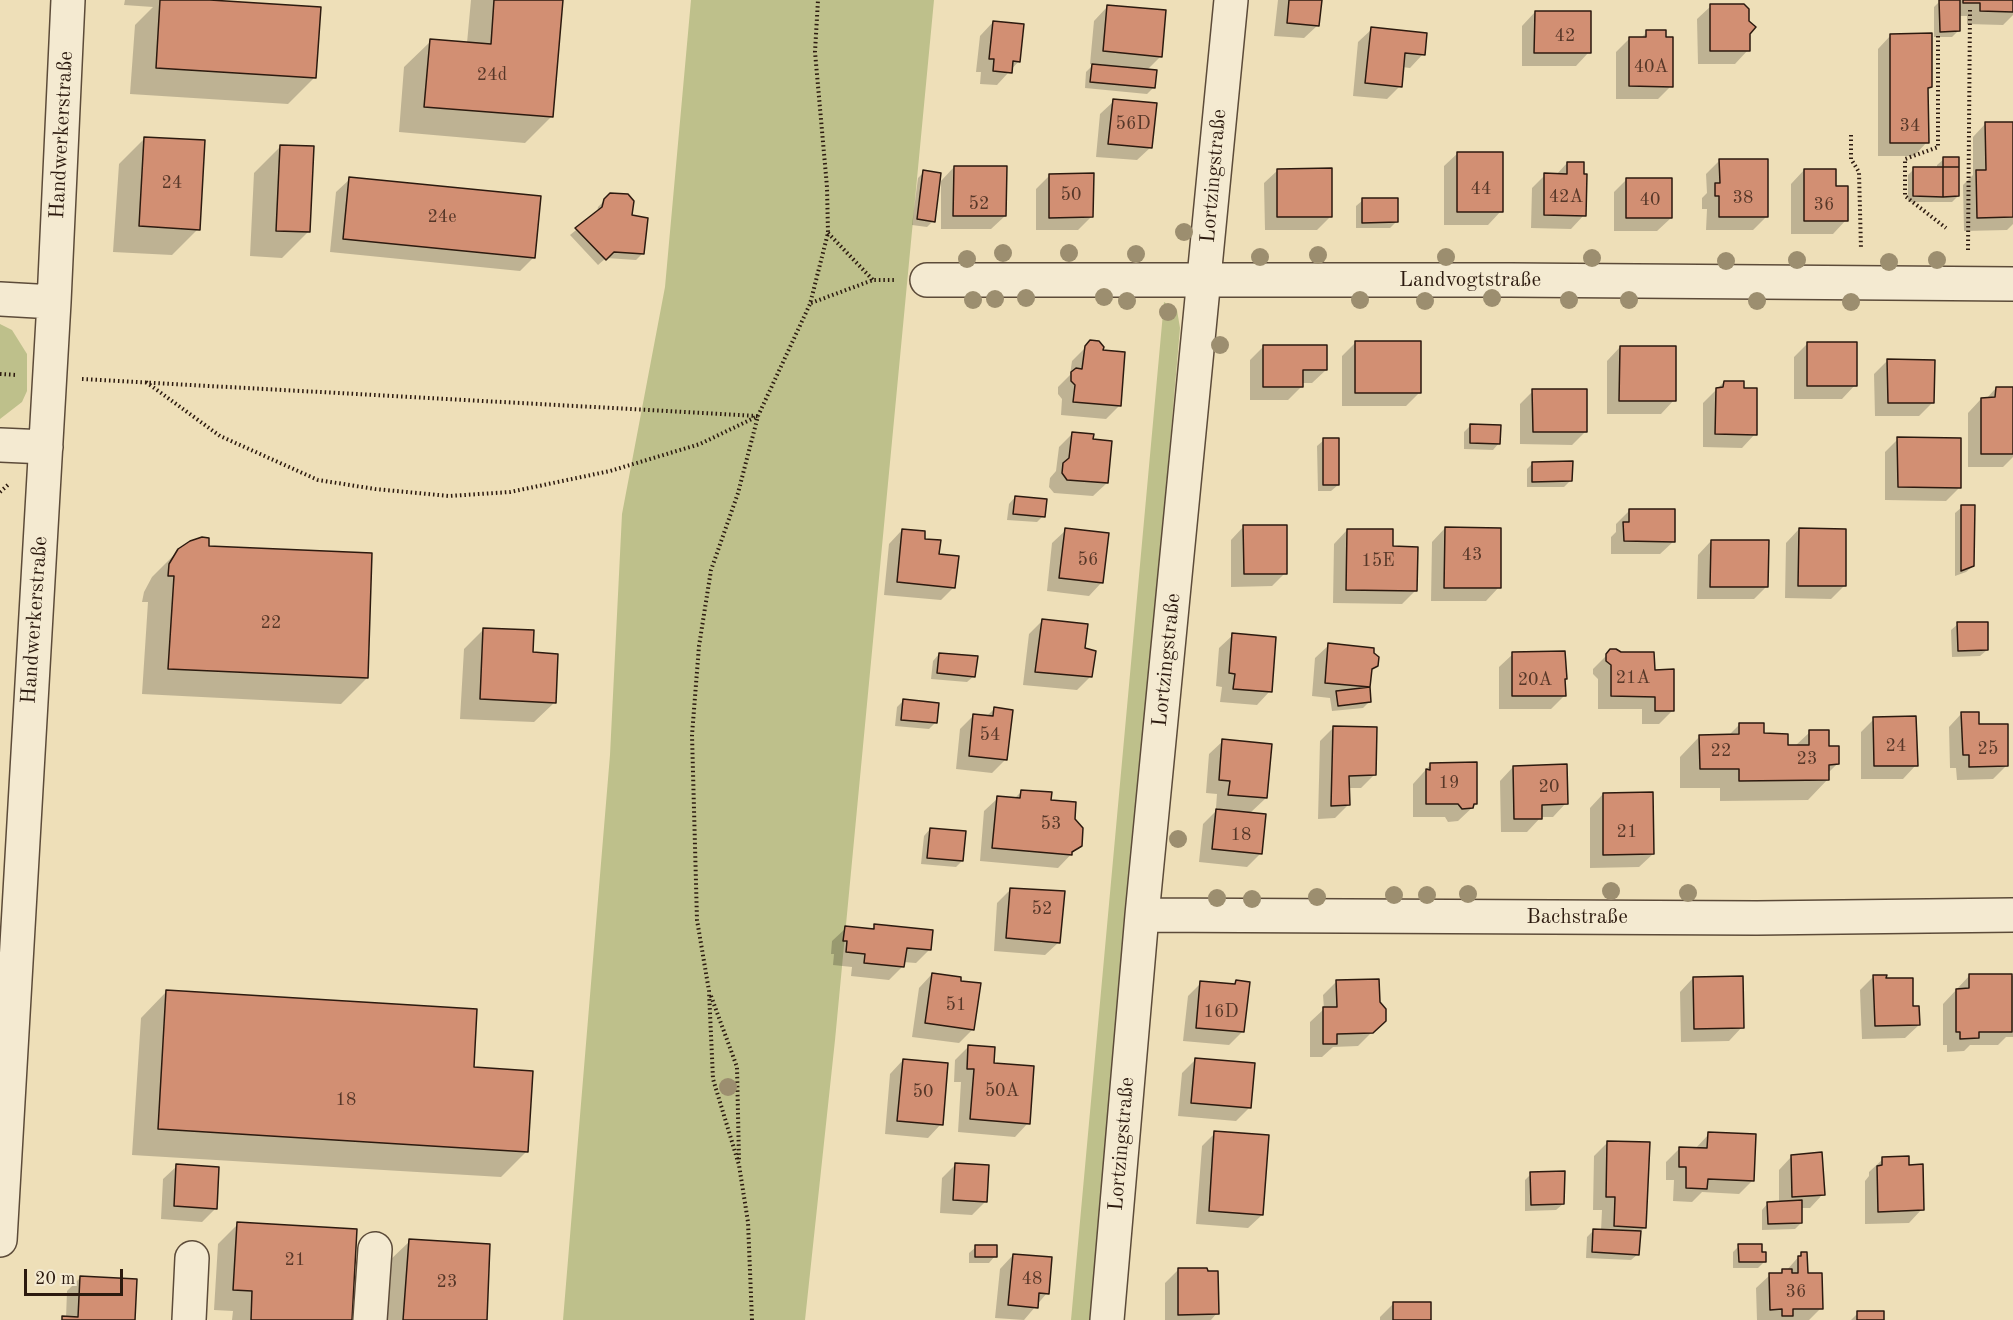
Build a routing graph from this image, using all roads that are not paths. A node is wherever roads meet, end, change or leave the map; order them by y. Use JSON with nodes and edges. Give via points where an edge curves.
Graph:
{"nodes":[{"id":1,"x":69,"y":0,"type":"edge"},
{"id":2,"x":1231,"y":0,"type":"edge"},
{"id":3,"x":927,"y":280,"type":"road end"},
{"id":4,"x":1204,"y":280,"type":"junction"},
{"id":5,"x":2013,"y":284,"type":"edge"},
{"id":6,"x":0,"y":299,"type":"edge"},
{"id":7,"x":54,"y":302,"type":"junction"},
{"id":8,"x":0,"y":445,"type":"edge"},
{"id":9,"x":46,"y":447,"type":"junction"},
{"id":10,"x":1142,"y":915,"type":"junction"},
{"id":11,"x":2013,"y":915,"type":"edge"},
{"id":12,"x":0,"y":1240,"type":"edge"},
{"id":13,"x":375,"y":1249,"type":"dead end"},
{"id":14,"x":192,"y":1258,"type":"dead end"},
{"id":15,"x":189,"y":1320,"type":"edge"},
{"id":16,"x":370,"y":1320,"type":"edge"},
{"id":17,"x":1107,"y":1320,"type":"edge"}],
"edges":[{"from":1,"to":7,"type":"street","name":"Handwerkerstraße"},
{"from":2,"to":4,"type":"street","name":"Lortzingstraße"},
{"from":3,"to":4,"type":"street","name":"Landvogtstraße"},
{"from":4,"to":5,"type":"street","name":"Landvogtstraße"},
{"from":4,"to":10,"type":"street","name":"Lortzingstraße"},
{"from":6,"to":7,"type":"street"},
{"from":7,"to":9,"type":"street","name":"Handwerkerstraße"},
{"from":8,"to":9,"type":"street"},
{"from":9,"to":12,"type":"street","name":"Handwerkerstraße"},
{"from":10,"to":11,"type":"street","name":"Bachstraße"},
{"from":10,"to":17,"type":"street","name":"Lortzingstraße"},
{"from":13,"to":16,"type":"street"},
{"from":14,"to":15,"type":"street"}]}
